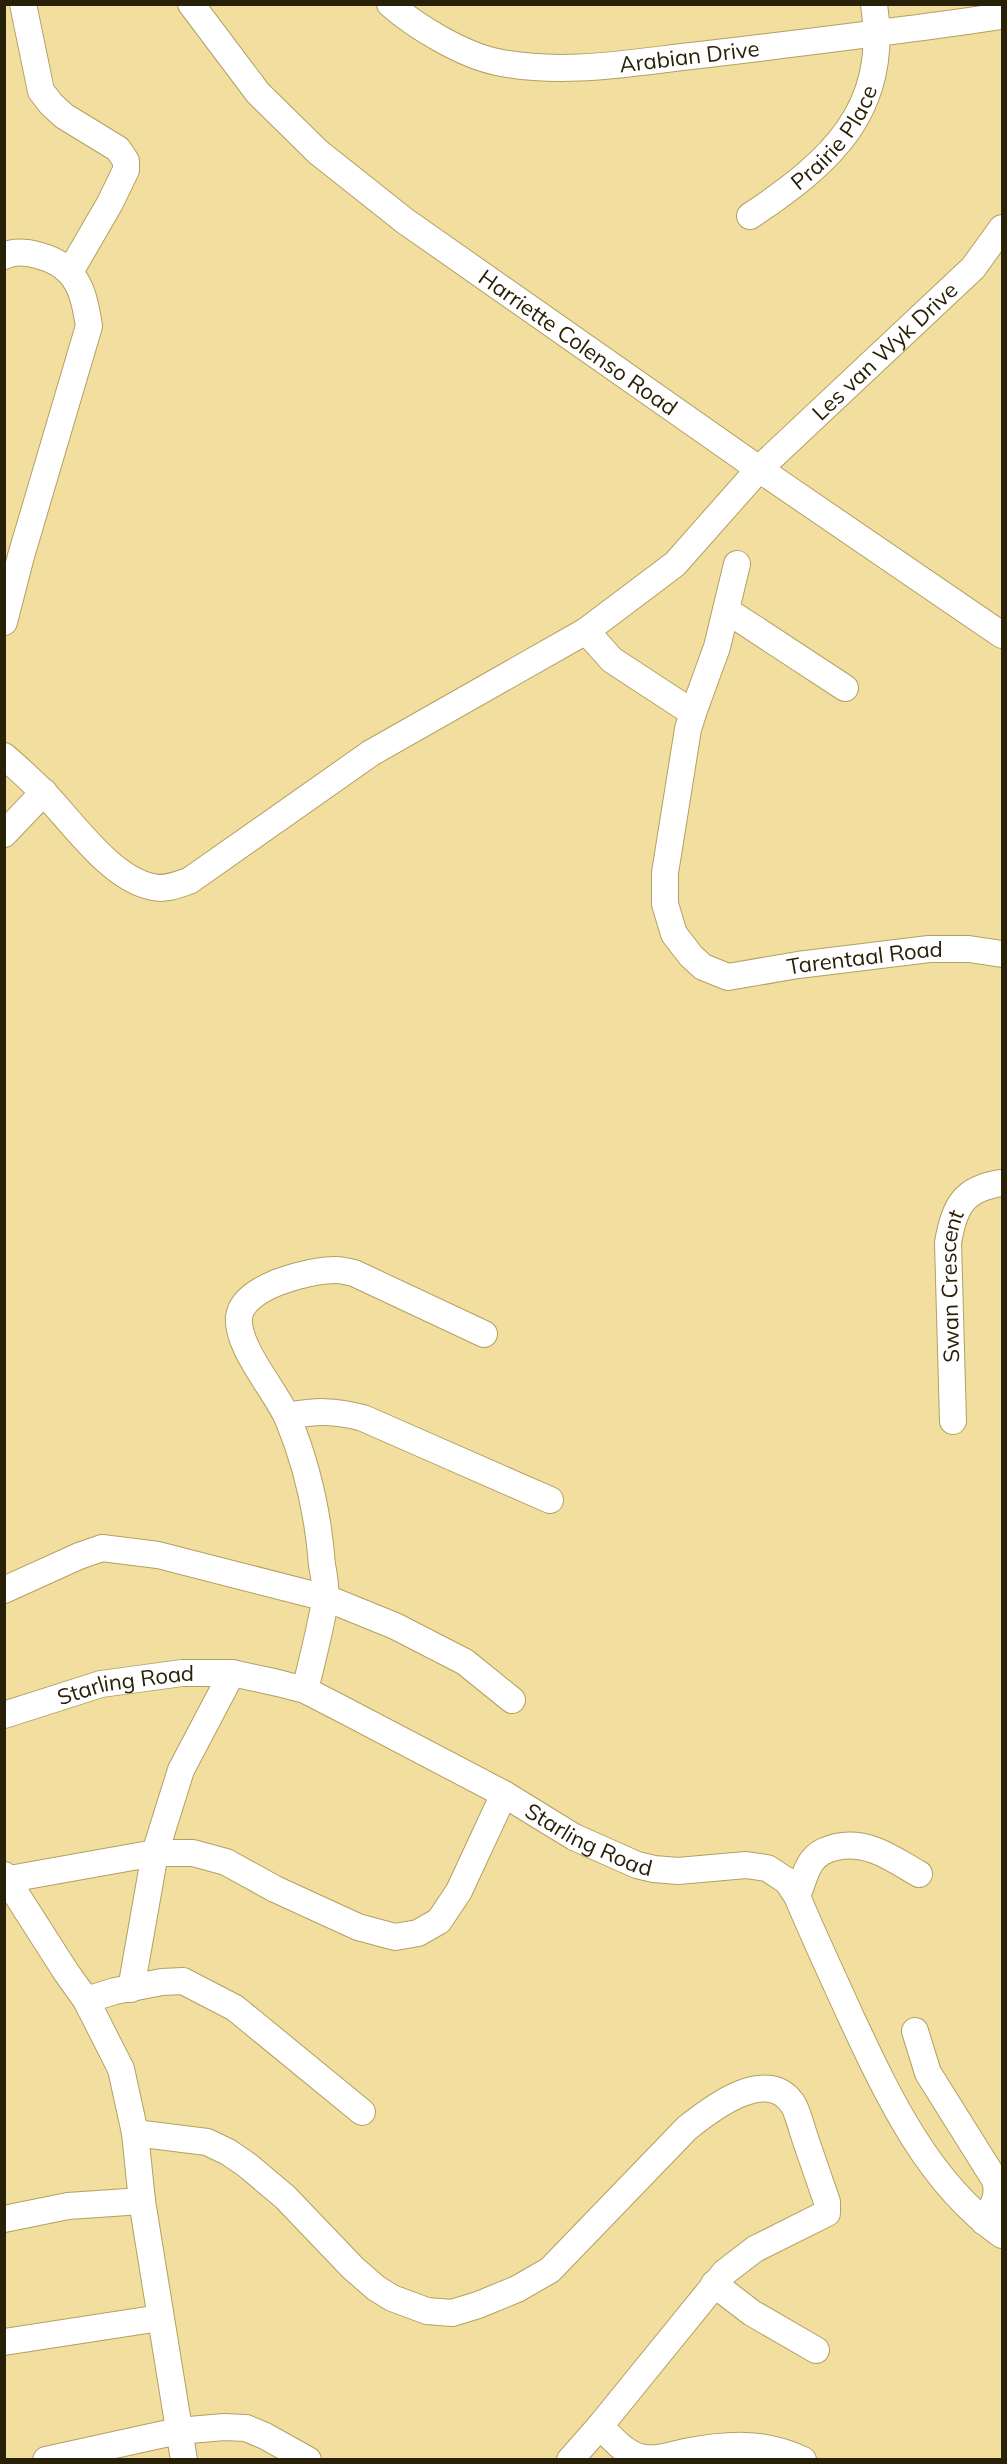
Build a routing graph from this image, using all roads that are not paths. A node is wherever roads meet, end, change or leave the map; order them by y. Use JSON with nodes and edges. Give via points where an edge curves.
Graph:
{"nodes":[{"id":1,"x":22,"y":4,"type":"edge"},
{"id":2,"x":191,"y":4,"type":"edge"},
{"id":3,"x":390,"y":4,"type":"edge"},
{"id":4,"x":874,"y":4,"type":"edge"},
{"id":5,"x":1002,"y":16,"type":"edge"},
{"id":6,"x":879,"y":34,"type":"junction"},
{"id":7,"x":750,"y":216,"type":"dead end"},
{"id":8,"x":1002,"y":228,"type":"edge"},
{"id":9,"x":4,"y":256,"type":"edge"},
{"id":10,"x":70,"y":272,"type":"junction"},
{"id":11,"x":759,"y":469,"type":"junction"},
{"id":12,"x":737,"y":564,"type":"dead end"},
{"id":13,"x":726,"y":609,"type":"junction"},
{"id":14,"x":4,"y":622,"type":"edge"},
{"id":15,"x":586,"y":631,"type":"junction"},
{"id":16,"x":1002,"y":635,"type":"edge"},
{"id":17,"x":845,"y":688,"type":"dead end"},
{"id":18,"x":693,"y":713,"type":"junction"},
{"id":19,"x":4,"y":756,"type":"edge"},
{"id":20,"x":44,"y":792,"type":"junction"},
{"id":21,"x":4,"y":834,"type":"edge"},
{"id":22,"x":1002,"y":954,"type":"edge"},
{"id":23,"x":1002,"y":1183,"type":"edge"},
{"id":24,"x":484,"y":1334,"type":"dead end"},
{"id":25,"x":287,"y":1416,"type":"junction"},
{"id":26,"x":952,"y":1421,"type":"dead end"},
{"id":27,"x":550,"y":1500,"type":"dead end"},
{"id":28,"x":4,"y":1590,"type":"edge"},
{"id":29,"x":326,"y":1598,"type":"junction"},
{"id":30,"x":232,"y":1673,"type":"junction"},
{"id":31,"x":305,"y":1690,"type":"junction"},
{"id":32,"x":512,"y":1700,"type":"dead end"},
{"id":33,"x":4,"y":1715,"type":"edge"},
{"id":34,"x":504,"y":1794,"type":"junction"},
{"id":35,"x":155,"y":1852,"type":"junction"},
{"id":36,"x":919,"y":1874,"type":"dead end"},
{"id":37,"x":5,"y":1878,"type":"edge"},
{"id":38,"x":797,"y":1896,"type":"junction"},
{"id":39,"x":131,"y":1989,"type":"junction"},
{"id":40,"x":86,"y":2000,"type":"junction"},
{"id":41,"x":915,"y":2031,"type":"dead end"},
{"id":42,"x":362,"y":2112,"type":"dead end"},
{"id":43,"x":135,"y":2133,"type":"junction"},
{"id":44,"x":142,"y":2201,"type":"junction"},
{"id":45,"x":4,"y":2219,"type":"edge"},
{"id":46,"x":993,"y":2228,"type":"edge"},
{"id":47,"x":714,"y":2284,"type":"junction"},
{"id":48,"x":160,"y":2318,"type":"junction"},
{"id":49,"x":4,"y":2342,"type":"edge"},
{"id":50,"x":816,"y":2350,"type":"dead end"},
{"id":51,"x":600,"y":2426,"type":"junction"},
{"id":52,"x":178,"y":2431,"type":"junction"},
{"id":53,"x":46,"y":2460,"type":"edge"},
{"id":54,"x":184,"y":2460,"type":"edge"},
{"id":55,"x":308,"y":2460,"type":"edge"},
{"id":56,"x":570,"y":2460,"type":"edge"},
{"id":57,"x":803,"y":2460,"type":"edge"}],
"edges":[{"from":1,"to":10,"type":"street","via":[[41,91],[64,116],[118,149],[126,161],[126,170],[110,202]]},
{"from":2,"to":11,"type":"street","name":"Harriette Colenso Road","via":[[258,93],[318,152],[405,221]]},
{"from":3,"to":6,"type":"street","name":"Arabian Drive","via":[[412,24],[462,49],[496,62],[535,67],[581,69]]},
{"from":4,"to":6,"type":"street","name":"Prairie Place"},
{"from":5,"to":6,"type":"street","name":"Arabian Drive"},
{"from":6,"to":7,"type":"street","name":"Prairie Place","via":[[872,86],[854,124],[817,165],[784,194]]},
{"from":8,"to":11,"type":"street","name":"Les van Wyk Drive","via":[[973,268]]},
{"from":9,"to":10,"type":"street","via":[[27,252]]},
{"from":10,"to":14,"type":"street","via":[[84,297],[89,326]]},
{"from":11,"to":15,"type":"street","name":"Les van Wyk Drive","via":[[675,564]]},
{"from":11,"to":16,"type":"street","name":"Harriette Colenso Road"},
{"from":12,"to":13,"type":"street"},
{"from":13,"to":17,"type":"street"},
{"from":13,"to":18,"type":"street"},
{"from":15,"to":18,"type":"street","via":[[612,660]]},
{"from":15,"to":20,"type":"street","name":"Les van Wyk Drive","via":[[371,753],[189,881],[169,888],[153,888],[134,881],[109,862]]},
{"from":18,"to":22,"type":"street","name":"Tarentaal Road","via":[[665,873],[665,904],[674,934],[704,967],[728,977],[929,949]]},
{"from":19,"to":20,"type":"street","name":"Les van Wyk Drive"},
{"from":20,"to":21,"type":"street"},
{"from":23,"to":26,"type":"street","name":"Swan Crescent","via":[[984,1186],[964,1198],[951,1219],[948,1242]]},
{"from":24,"to":25,"type":"street","via":[[354,1273],[336,1270],[264,1287],[242,1308],[239,1326],[241,1337]]},
{"from":25,"to":27,"type":"street","via":[[322,1410],[363,1418]]},
{"from":25,"to":29,"type":"street","via":[[307,1467],[320,1534]]},
{"from":28,"to":29,"type":"street","via":[[102,1548],[158,1555]]},
{"from":29,"to":31,"type":"street"},
{"from":29,"to":32,"type":"street","via":[[395,1626],[465,1662]]},
{"from":30,"to":31,"type":"street","name":"Starling Road"},
{"from":30,"to":33,"type":"street","name":"Starling Road","via":[[182,1673],[101,1684]]},
{"from":30,"to":35,"type":"street","via":[[181,1770]]},
{"from":31,"to":34,"type":"street","name":"Starling Road"},
{"from":34,"to":35,"type":"street","via":[[459,1891],[439,1921],[418,1934],[395,1937],[358,1927],[226,1862],[193,1853]]},
{"from":34,"to":38,"type":"street","name":"Starling Road","via":[[574,1837],[637,1865],[678,1871],[746,1865],[767,1868],[787,1881]]},
{"from":35,"to":37,"type":"street"},
{"from":35,"to":39,"type":"street"},
{"from":36,"to":38,"type":"street","via":[[876,1850],[843,1846],[823,1850],[811,1863]]},
{"from":37,"to":40,"type":"street"},
{"from":38,"to":46,"type":"street","name":"Starling Road","via":[[884,2088],[917,2144],[951,2187]]},
{"from":39,"to":40,"type":"street"},
{"from":39,"to":42,"type":"street","via":[[183,1981],[199,1988],[235,2008]]},
{"from":40,"to":43,"type":"street","via":[[121,2070]]},
{"from":41,"to":46,"type":"street","via":[[928,2073],[995,2180],[998,2191]]},
{"from":43,"to":44,"type":"street"},
{"from":43,"to":47,"type":"street","via":[[207,2142],[228,2152],[285,2197],[376,2288],[420,2309],[452,2313],[516,2289],[550,2270],[687,2128],[730,2099],[770,2088],[794,2106],[828,2211],[824,2217],[754,2249]]},
{"from":44,"to":45,"type":"street","via":[[68,2206]]},
{"from":44,"to":48,"type":"street"},
{"from":47,"to":50,"type":"street","via":[[752,2313]]},
{"from":47,"to":51,"type":"street"},
{"from":48,"to":49,"type":"street"},
{"from":48,"to":52,"type":"street"},
{"from":51,"to":56,"type":"street"},
{"from":51,"to":57,"type":"street","via":[[624,2450],[640,2457],[656,2458],[738,2444],[764,2446]]},
{"from":52,"to":53,"type":"street"},
{"from":52,"to":54,"type":"street"},
{"from":52,"to":55,"type":"street","via":[[246,2428]]}]}
